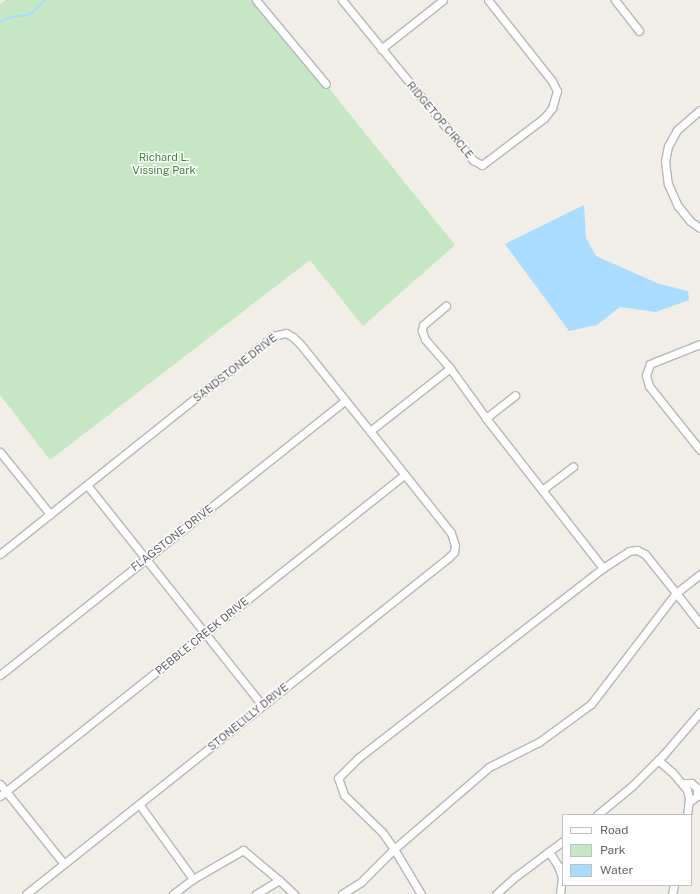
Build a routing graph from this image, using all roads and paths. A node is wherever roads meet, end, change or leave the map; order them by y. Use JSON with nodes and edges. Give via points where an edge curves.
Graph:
{"nodes":[{"id":1,"x":256,"y":0,"type":"edge"},
{"id":2,"x":342,"y":0,"type":"edge"},
{"id":3,"x":443,"y":0,"type":"edge"},
{"id":4,"x":488,"y":0,"type":"edge"},
{"id":5,"x":615,"y":0,"type":"edge"},
{"id":6,"x":639,"y":31,"type":"dead end"},
{"id":7,"x":381,"y":49,"type":"junction"},
{"id":8,"x":326,"y":84,"type":"dead end"},
{"id":9,"x":700,"y":111,"type":"edge"},
{"id":10,"x":700,"y":228,"type":"edge"},
{"id":11,"x":446,"y":306,"type":"dead end"},
{"id":12,"x":700,"y":344,"type":"edge"},
{"id":13,"x":450,"y":368,"type":"junction"},
{"id":14,"x":515,"y":395,"type":"dead end"},
{"id":15,"x":345,"y":401,"type":"junction"},
{"id":16,"x":486,"y":418,"type":"junction"},
{"id":17,"x":370,"y":431,"type":"junction"},
{"id":18,"x":700,"y":450,"type":"edge"},
{"id":19,"x":0,"y":452,"type":"edge"},
{"id":20,"x":573,"y":467,"type":"dead end"},
{"id":21,"x":404,"y":475,"type":"junction"},
{"id":22,"x":87,"y":485,"type":"junction"},
{"id":23,"x":542,"y":490,"type":"junction"},
{"id":24,"x":50,"y":514,"type":"junction"},
{"id":25,"x":450,"y":533,"type":"joint"},
{"id":26,"x":0,"y":554,"type":"edge"},
{"id":27,"x":146,"y":558,"type":"junction"},
{"id":28,"x":603,"y":568,"type":"junction"},
{"id":29,"x":700,"y":574,"type":"edge"},
{"id":30,"x":676,"y":593,"type":"junction"},
{"id":31,"x":700,"y":624,"type":"edge"},
{"id":32,"x":205,"y":633,"type":"junction"},
{"id":33,"x":0,"y":675,"type":"edge"},
{"id":34,"x":262,"y":705,"type":"junction"},
{"id":35,"x":700,"y":712,"type":"edge"},
{"id":36,"x":658,"y":760,"type":"junction"},
{"id":37,"x":682,"y":783,"type":"junction"},
{"id":38,"x":0,"y":784,"type":"edge"},
{"id":39,"x":6,"y":791,"type":"junction"},
{"id":40,"x":0,"y":796,"type":"edge"},
{"id":41,"x":689,"y":802,"type":"junction"},
{"id":42,"x":139,"y":804,"type":"junction"},
{"id":43,"x":598,"y":814,"type":"edge"},
{"id":44,"x":687,"y":814,"type":"edge"},
{"id":45,"x":562,"y":843,"type":"edge"},
{"id":46,"x":394,"y":849,"type":"junction"},
{"id":47,"x":549,"y":852,"type":"junction"},
{"id":48,"x":64,"y":864,"type":"junction"},
{"id":49,"x":193,"y":879,"type":"junction"},
{"id":50,"x":278,"y":880,"type":"junction"},
{"id":51,"x":26,"y":894,"type":"edge"},
{"id":52,"x":173,"y":894,"type":"edge"},
{"id":53,"x":256,"y":894,"type":"edge"},
{"id":54,"x":294,"y":894,"type":"edge"},
{"id":55,"x":342,"y":894,"type":"edge"},
{"id":56,"x":421,"y":894,"type":"edge"},
{"id":57,"x":496,"y":894,"type":"edge"},
{"id":58,"x":560,"y":894,"type":"edge"}],
"edges":[{"from":1,"to":8,"type":"street"},
{"from":2,"to":7,"type":"street"},
{"from":3,"to":7,"type":"street"},
{"from":4,"to":7,"type":"street","name":"RIDGETOP CIRCLE","via":[[552,81],[556,91],[552,108],[544,118],[482,165],[473,160]]},
{"from":5,"to":6,"type":"street"},
{"from":9,"to":10,"type":"street","via":[[677,130],[668,146],[665,161],[668,184],[678,206],[690,221]]},
{"from":11,"to":13,"type":"street","via":[[423,325],[422,331],[425,339]]},
{"from":12,"to":18,"type":"street","via":[[650,364],[646,375],[649,386]]},
{"from":13,"to":16,"type":"street"},
{"from":13,"to":17,"type":"street"},
{"from":14,"to":16,"type":"street"},
{"from":15,"to":17,"type":"street","name":"SANDSTONE DRIVE"},
{"from":15,"to":22,"type":"street","name":"SANDSTONE DRIVE","via":[[293,336],[279,334]]},
{"from":15,"to":27,"type":"street","name":"FLAGSTONE DRIVE"},
{"from":16,"to":23,"type":"street"},
{"from":17,"to":21,"type":"street","name":"SANDSTONE DRIVE"},
{"from":19,"to":24,"type":"street"},
{"from":20,"to":23,"type":"street"},
{"from":21,"to":25,"type":"street","name":"SANDSTONE DRIVE"},
{"from":21,"to":32,"type":"street","name":"PEBBLE CREEK DRIVE"},
{"from":22,"to":24,"type":"street","name":"SANDSTONE DRIVE"},
{"from":22,"to":27,"type":"street"},
{"from":23,"to":28,"type":"street"},
{"from":24,"to":26,"type":"street","name":"SANDSTONE DRIVE"},
{"from":25,"to":34,"type":"street","name":"STONELILLY DRIVE","via":[[455,545],[454,552],[448,558]]},
{"from":27,"to":32,"type":"street"},
{"from":27,"to":33,"type":"street","name":"FLAGSTONE DRIVE"},
{"from":28,"to":30,"type":"street","via":[[628,551],[637,550],[645,554]]},
{"from":28,"to":46,"type":"street","via":[[358,758],[338,778],[344,795],[382,832]]},
{"from":29,"to":30,"type":"street"},
{"from":30,"to":31,"type":"street"},
{"from":30,"to":46,"type":"street","via":[[592,704],[539,742],[489,767]]},
{"from":32,"to":34,"type":"street"},
{"from":32,"to":39,"type":"street","name":"PEBBLE CREEK DRIVE"},
{"from":34,"to":42,"type":"street","name":"STONELILLY DRIVE"},
{"from":35,"to":36,"type":"street"},
{"from":36,"to":37,"type":"street"},
{"from":36,"to":43,"type":"street"},
{"from":37,"to":41,"type":"street"},
{"from":37,"to":41,"type":"street","via":[[691,783],[697,788],[697,796]]},
{"from":38,"to":39,"type":"street"},
{"from":39,"to":40,"type":"street","name":"PEBBLE CREEK DRIVE"},
{"from":39,"to":48,"type":"street"},
{"from":41,"to":44,"type":"street"},
{"from":42,"to":48,"type":"street","name":"STONELILLY DRIVE"},
{"from":42,"to":49,"type":"street"},
{"from":45,"to":47,"type":"street"},
{"from":46,"to":55,"type":"street","via":[[361,882]]},
{"from":46,"to":56,"type":"street"},
{"from":47,"to":57,"type":"street"},
{"from":47,"to":58,"type":"street","via":[[562,877]]},
{"from":48,"to":51,"type":"street","name":"STONELILLY DRIVE"},
{"from":49,"to":50,"type":"street","via":[[243,850]]},
{"from":49,"to":52,"type":"street"},
{"from":50,"to":53,"type":"street"},
{"from":50,"to":54,"type":"street"}]}
